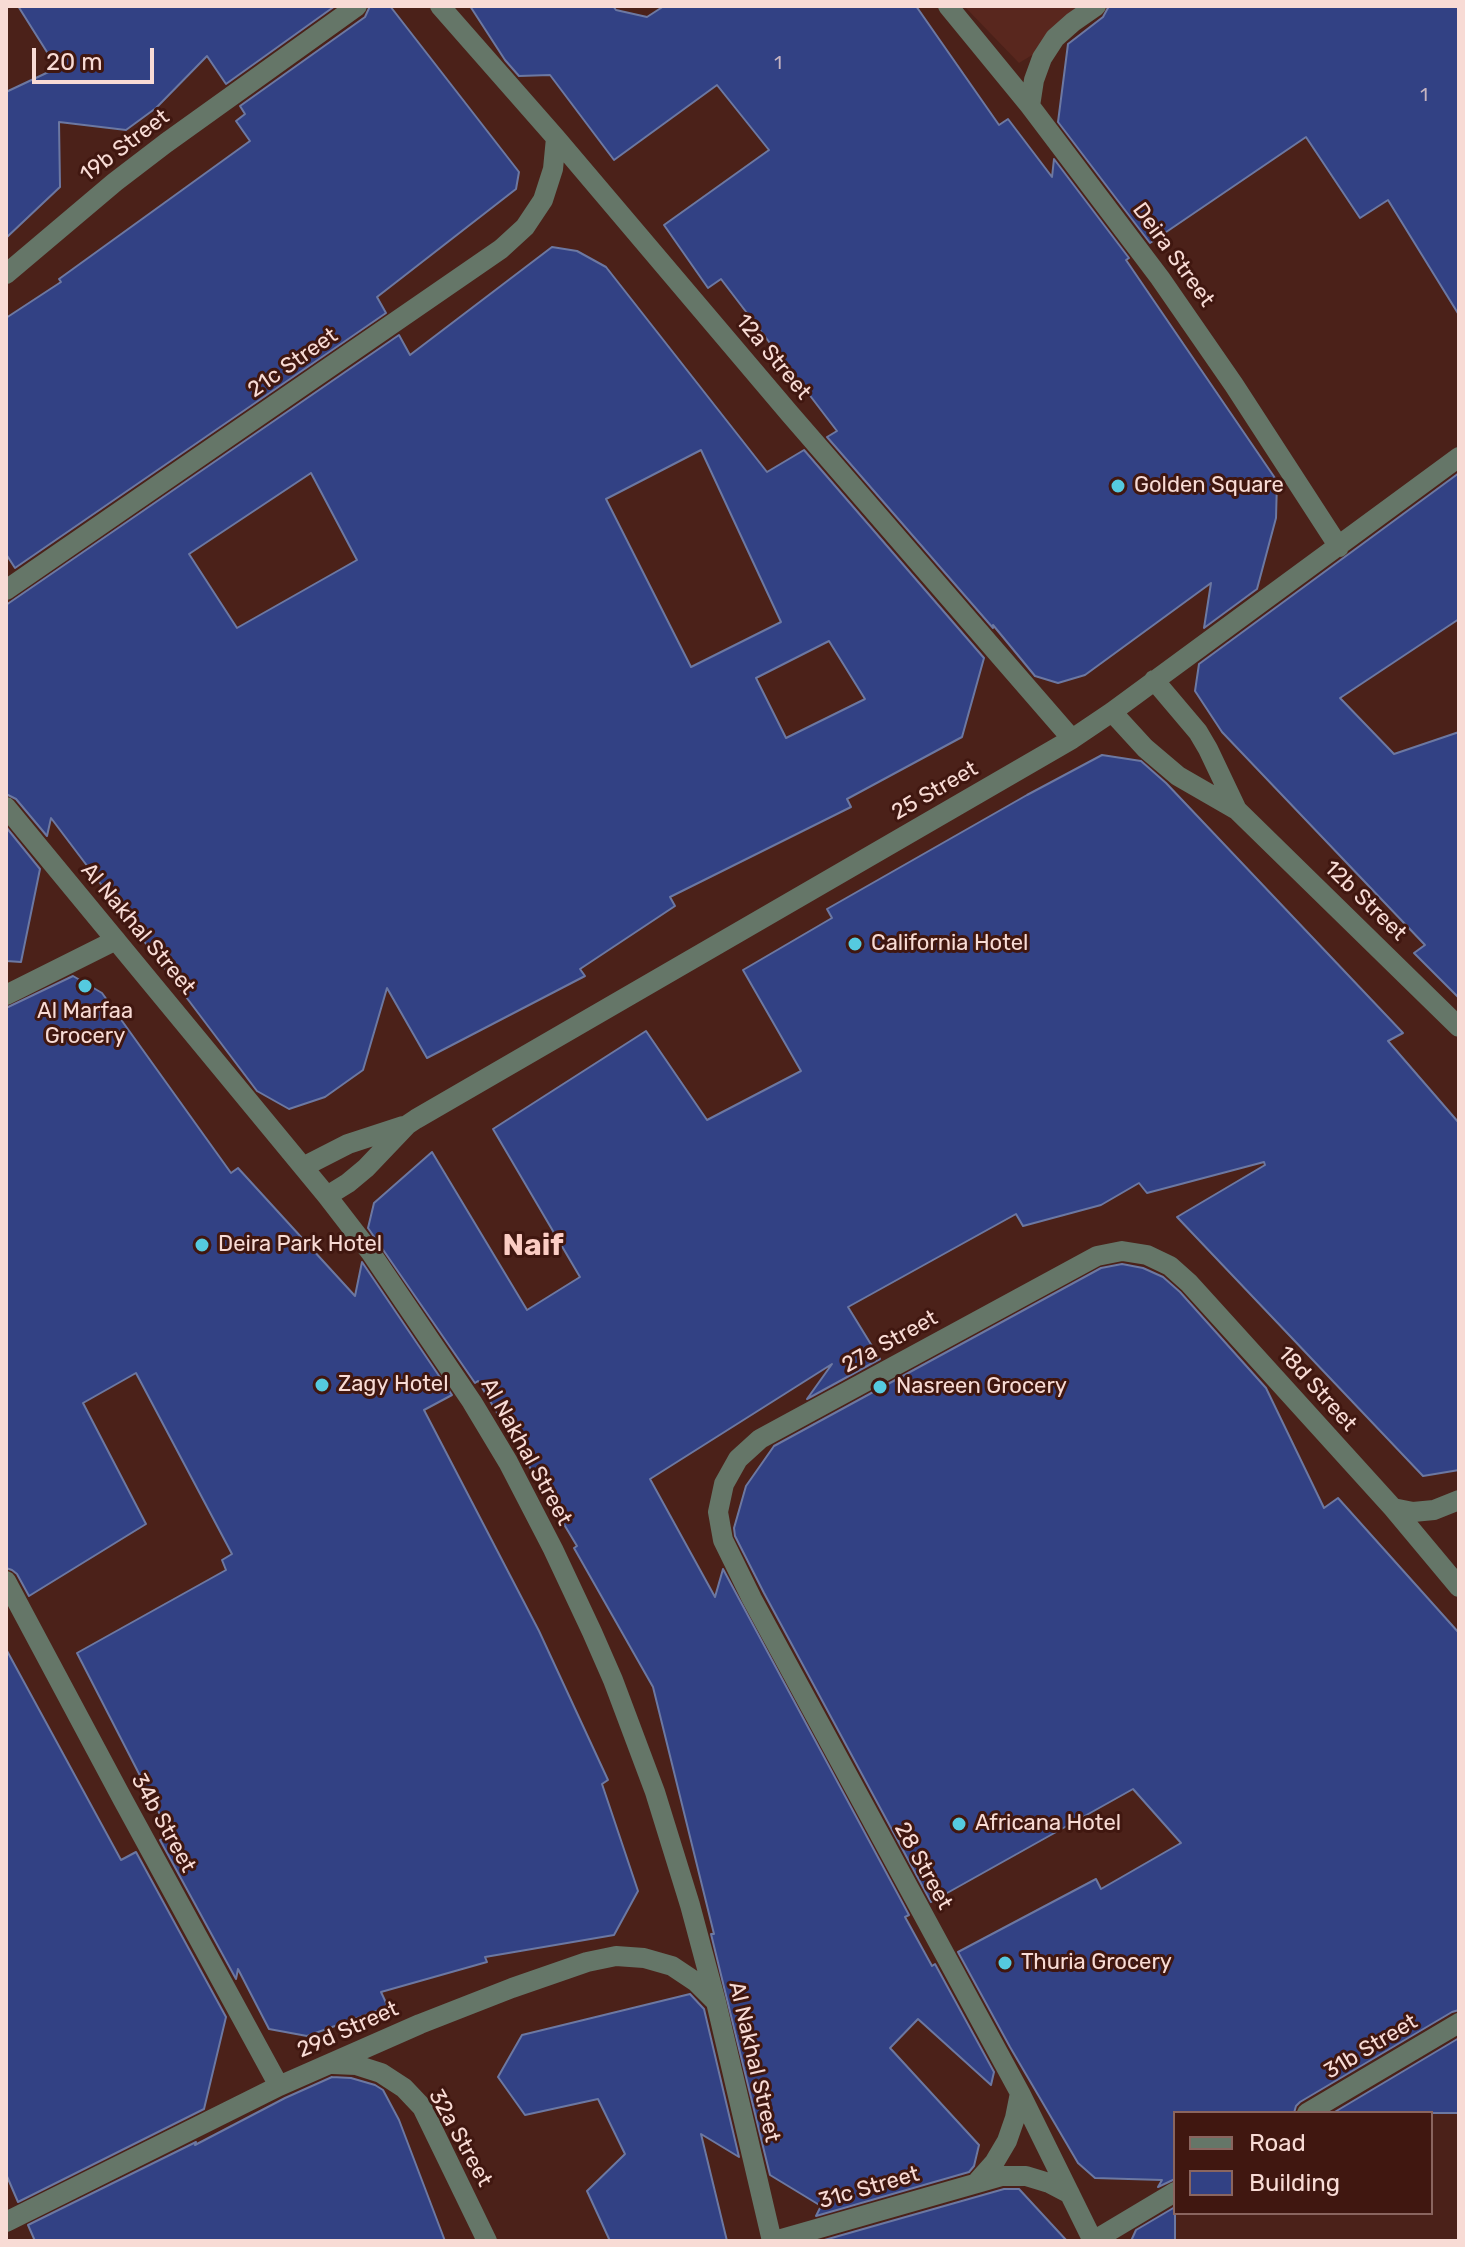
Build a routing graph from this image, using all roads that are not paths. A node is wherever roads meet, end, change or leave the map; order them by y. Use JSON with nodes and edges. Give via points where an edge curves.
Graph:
{"nodes":[{"id":1,"x":357,"y":6,"type":"edge"},
{"id":2,"x":440,"y":6,"type":"edge"},
{"id":3,"x":948,"y":6,"type":"edge"},
{"id":4,"x":1096,"y":6,"type":"edge"},
{"id":5,"x":1030,"y":106,"type":"junction"},
{"id":6,"x":556,"y":138,"type":"junction"},
{"id":7,"x":6,"y":274,"type":"edge"},
{"id":8,"x":1459,"y":457,"type":"edge"},
{"id":9,"x":1339,"y":547,"type":"junction"},
{"id":10,"x":6,"y":590,"type":"edge"},
{"id":11,"x":1154,"y":680,"type":"junction"},
{"id":12,"x":1112,"y":712,"type":"junction"},
{"id":13,"x":1072,"y":739,"type":"junction"},
{"id":14,"x":6,"y":807,"type":"edge"},
{"id":15,"x":1237,"y":810,"type":"junction"},
{"id":16,"x":116,"y":940,"type":"junction"},
{"id":17,"x":6,"y":995,"type":"edge"},
{"id":18,"x":1459,"y":1027,"type":"edge"},
{"id":19,"x":407,"y":1125,"type":"junction"},
{"id":20,"x":303,"y":1167,"type":"junction"},
{"id":21,"x":327,"y":1196,"type":"junction"},
{"id":22,"x":1122,"y":1251,"type":"joint"},
{"id":23,"x":1459,"y":1500,"type":"edge"},
{"id":24,"x":1393,"y":1508,"type":"junction"},
{"id":25,"x":718,"y":1512,"type":"joint"},
{"id":26,"x":6,"y":1581,"type":"edge"},
{"id":27,"x":1459,"y":1587,"type":"edge"},
{"id":28,"x":716,"y":2002,"type":"junction"},
{"id":29,"x":1459,"y":2023,"type":"edge"},
{"id":30,"x":329,"y":2064,"type":"junction"},
{"id":31,"x":279,"y":2086,"type":"junction"},
{"id":32,"x":1020,"y":2093,"type":"junction"},
{"id":33,"x":1310,"y":2111,"type":"edge"},
{"id":34,"x":978,"y":2181,"type":"junction"},
{"id":35,"x":1173,"y":2193,"type":"edge"},
{"id":36,"x":1070,"y":2194,"type":"junction"},
{"id":37,"x":6,"y":2222,"type":"edge"},
{"id":38,"x":487,"y":2241,"type":"edge"},
{"id":39,"x":773,"y":2241,"type":"edge"},
{"id":40,"x":1093,"y":2241,"type":"edge"}],
"edges":[{"from":1,"to":7,"type":"street","name":"19b Street","via":[[166,143]]},
{"from":2,"to":6,"type":"street","name":"12a Street"},
{"from":3,"to":5,"type":"street","name":"Deira Street"},
{"from":4,"to":5,"type":"street","via":[[1055,38],[1042,58]]},
{"from":5,"to":9,"type":"street","name":"Deira Street","via":[[1160,278]]},
{"from":6,"to":10,"type":"street","name":"21c Street","via":[[543,200],[501,249]]},
{"from":6,"to":13,"type":"street","name":"12a Street"},
{"from":8,"to":9,"type":"street","name":"25 Street"},
{"from":9,"to":11,"type":"street","name":"25 Street"},
{"from":11,"to":12,"type":"street","name":"25 Street"},
{"from":11,"to":15,"type":"street","name":"12b Street","via":[[1203,740]]},
{"from":12,"to":13,"type":"street","name":"25 Street"},
{"from":12,"to":15,"type":"street","name":"12b Street","via":[[1178,776]]},
{"from":13,"to":19,"type":"street","name":"25 Street"},
{"from":14,"to":16,"type":"street","name":"Al Nakhal Street"},
{"from":15,"to":18,"type":"street","name":"12b Street"},
{"from":16,"to":17,"type":"street"},
{"from":16,"to":20,"type":"street","name":"Al Nakhal Street"},
{"from":19,"to":20,"type":"street","name":"25 Street","via":[[348,1144]]},
{"from":19,"to":21,"type":"street","name":"25 Street","via":[[366,1168]]},
{"from":20,"to":21,"type":"street","name":"Al Nakhal Street"},
{"from":21,"to":28,"type":"street","name":"Al Nakhal Street","via":[[472,1402],[553,1549],[613,1680],[655,1792]]},
{"from":22,"to":24,"type":"street","name":"18d Street","via":[[1147,1255],[1189,1283]]},
{"from":22,"to":25,"type":"street","name":"27a Street","via":[[1097,1256],[760,1439],[738,1459],[724,1484]]},
{"from":23,"to":24,"type":"street","via":[[1434,1510]]},
{"from":24,"to":27,"type":"street","name":"18d Street"},
{"from":25,"to":32,"type":"street","name":"28 Street","via":[[723,1540],[752,1599]]},
{"from":26,"to":31,"type":"street","name":"34b Street"},
{"from":28,"to":30,"type":"street","name":"29d Street","via":[[672,1966],[616,1956],[512,1988]]},
{"from":28,"to":39,"type":"street","name":"Al Nakhal Street"},
{"from":29,"to":33,"type":"street","name":"31b Street"},
{"from":30,"to":31,"type":"street","name":"29d Street"},
{"from":30,"to":38,"type":"street","name":"32a Street","via":[[381,2073],[422,2107]]},
{"from":31,"to":37,"type":"street","name":"29d Street"},
{"from":32,"to":34,"type":"street","via":[[1007,2141]]},
{"from":32,"to":36,"type":"street","name":"28 Street"},
{"from":34,"to":36,"type":"street","name":"31c Street","via":[[1026,2176]]},
{"from":34,"to":39,"type":"street","name":"31c Street"},
{"from":35,"to":40,"type":"street"},
{"from":36,"to":40,"type":"street","name":"28 Street"}]}
